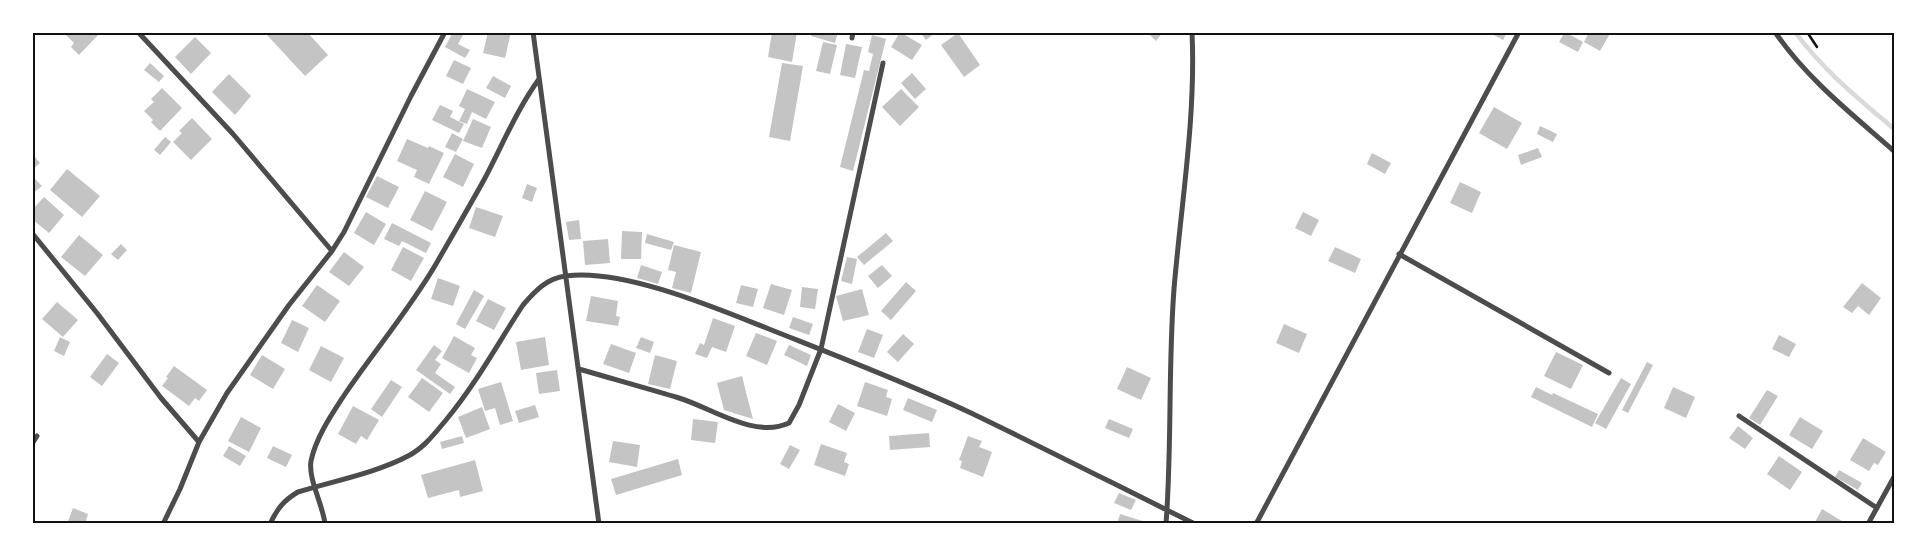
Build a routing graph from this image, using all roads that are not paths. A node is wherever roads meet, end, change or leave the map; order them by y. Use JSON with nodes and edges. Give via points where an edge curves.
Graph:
{"nodes":[{"id":1,"x":138,"y":32,"type":"edge"},
{"id":2,"x":446,"y":32,"type":"edge"},
{"id":3,"x":534,"y":32,"type":"edge"},
{"id":4,"x":1192,"y":32,"type":"edge"},
{"id":5,"x":1519,"y":32,"type":"edge"},
{"id":6,"x":1775,"y":32,"type":"edge"},
{"id":7,"x":883,"y":63,"type":"dead end"},
{"id":8,"x":539,"y":79,"type":"junction"},
{"id":9,"x":1894,"y":151,"type":"edge"},
{"id":10,"x":32,"y":233,"type":"edge"},
{"id":11,"x":332,"y":251,"type":"junction"},
{"id":12,"x":1399,"y":254,"type":"junction"},
{"id":13,"x":564,"y":276,"type":"junction"},
{"id":14,"x":821,"y":350,"type":"junction"},
{"id":15,"x":579,"y":369,"type":"junction"},
{"id":16,"x":1609,"y":373,"type":"dead end"},
{"id":17,"x":1739,"y":416,"type":"dead end"},
{"id":18,"x":37,"y":436,"type":"dead end"},
{"id":19,"x":198,"y":442,"type":"junction"},
{"id":20,"x":32,"y":444,"type":"edge"},
{"id":21,"x":1894,"y":477,"type":"edge"},
{"id":22,"x":315,"y":486,"type":"junction"},
{"id":23,"x":1877,"y":508,"type":"junction"},
{"id":24,"x":1167,"y":510,"type":"junction"},
{"id":25,"x":163,"y":524,"type":"edge"},
{"id":26,"x":270,"y":524,"type":"edge"},
{"id":27,"x":325,"y":524,"type":"edge"},
{"id":28,"x":599,"y":524,"type":"edge"},
{"id":29,"x":1166,"y":524,"type":"edge"},
{"id":30,"x":1195,"y":524,"type":"edge"},
{"id":31,"x":1256,"y":524,"type":"edge"},
{"id":32,"x":1868,"y":524,"type":"edge"}],
"edges":[{"from":1,"to":11,"type":"street","via":[[233,134]]},
{"from":2,"to":11,"type":"street"},
{"from":3,"to":8,"type":"street"},
{"from":4,"to":24,"type":"street","via":[[1189,130],[1174,289]]},
{"from":5,"to":12,"type":"street"},
{"from":6,"to":9,"type":"street","via":[[1817,83]]},
{"from":7,"to":14,"type":"street"},
{"from":8,"to":13,"type":"street"},
{"from":8,"to":22,"type":"street","via":[[524,100],[485,178],[436,264],[334,411],[314,450],[310,471]]},
{"from":10,"to":19,"type":"street"},
{"from":11,"to":19,"type":"street","via":[[261,343]]},
{"from":12,"to":16,"type":"street"},
{"from":12,"to":31,"type":"street"},
{"from":13,"to":14,"type":"street","via":[[616,278],[664,291]]},
{"from":13,"to":15,"type":"street"},
{"from":13,"to":22,"type":"street","via":[[542,285],[523,304],[459,404],[420,448],[389,464]]},
{"from":14,"to":15,"type":"street","via":[[793,418],[784,425],[775,426],[735,421],[681,398]]},
{"from":14,"to":24,"type":"street","via":[[970,412]]},
{"from":15,"to":28,"type":"street"},
{"from":17,"to":23,"type":"street"},
{"from":18,"to":20,"type":"street"},
{"from":19,"to":25,"type":"street"},
{"from":21,"to":23,"type":"street"},
{"from":22,"to":26,"type":"street","via":[[286,499]]},
{"from":22,"to":27,"type":"street"},
{"from":23,"to":32,"type":"street"},
{"from":24,"to":29,"type":"street"},
{"from":24,"to":30,"type":"street"}]}
